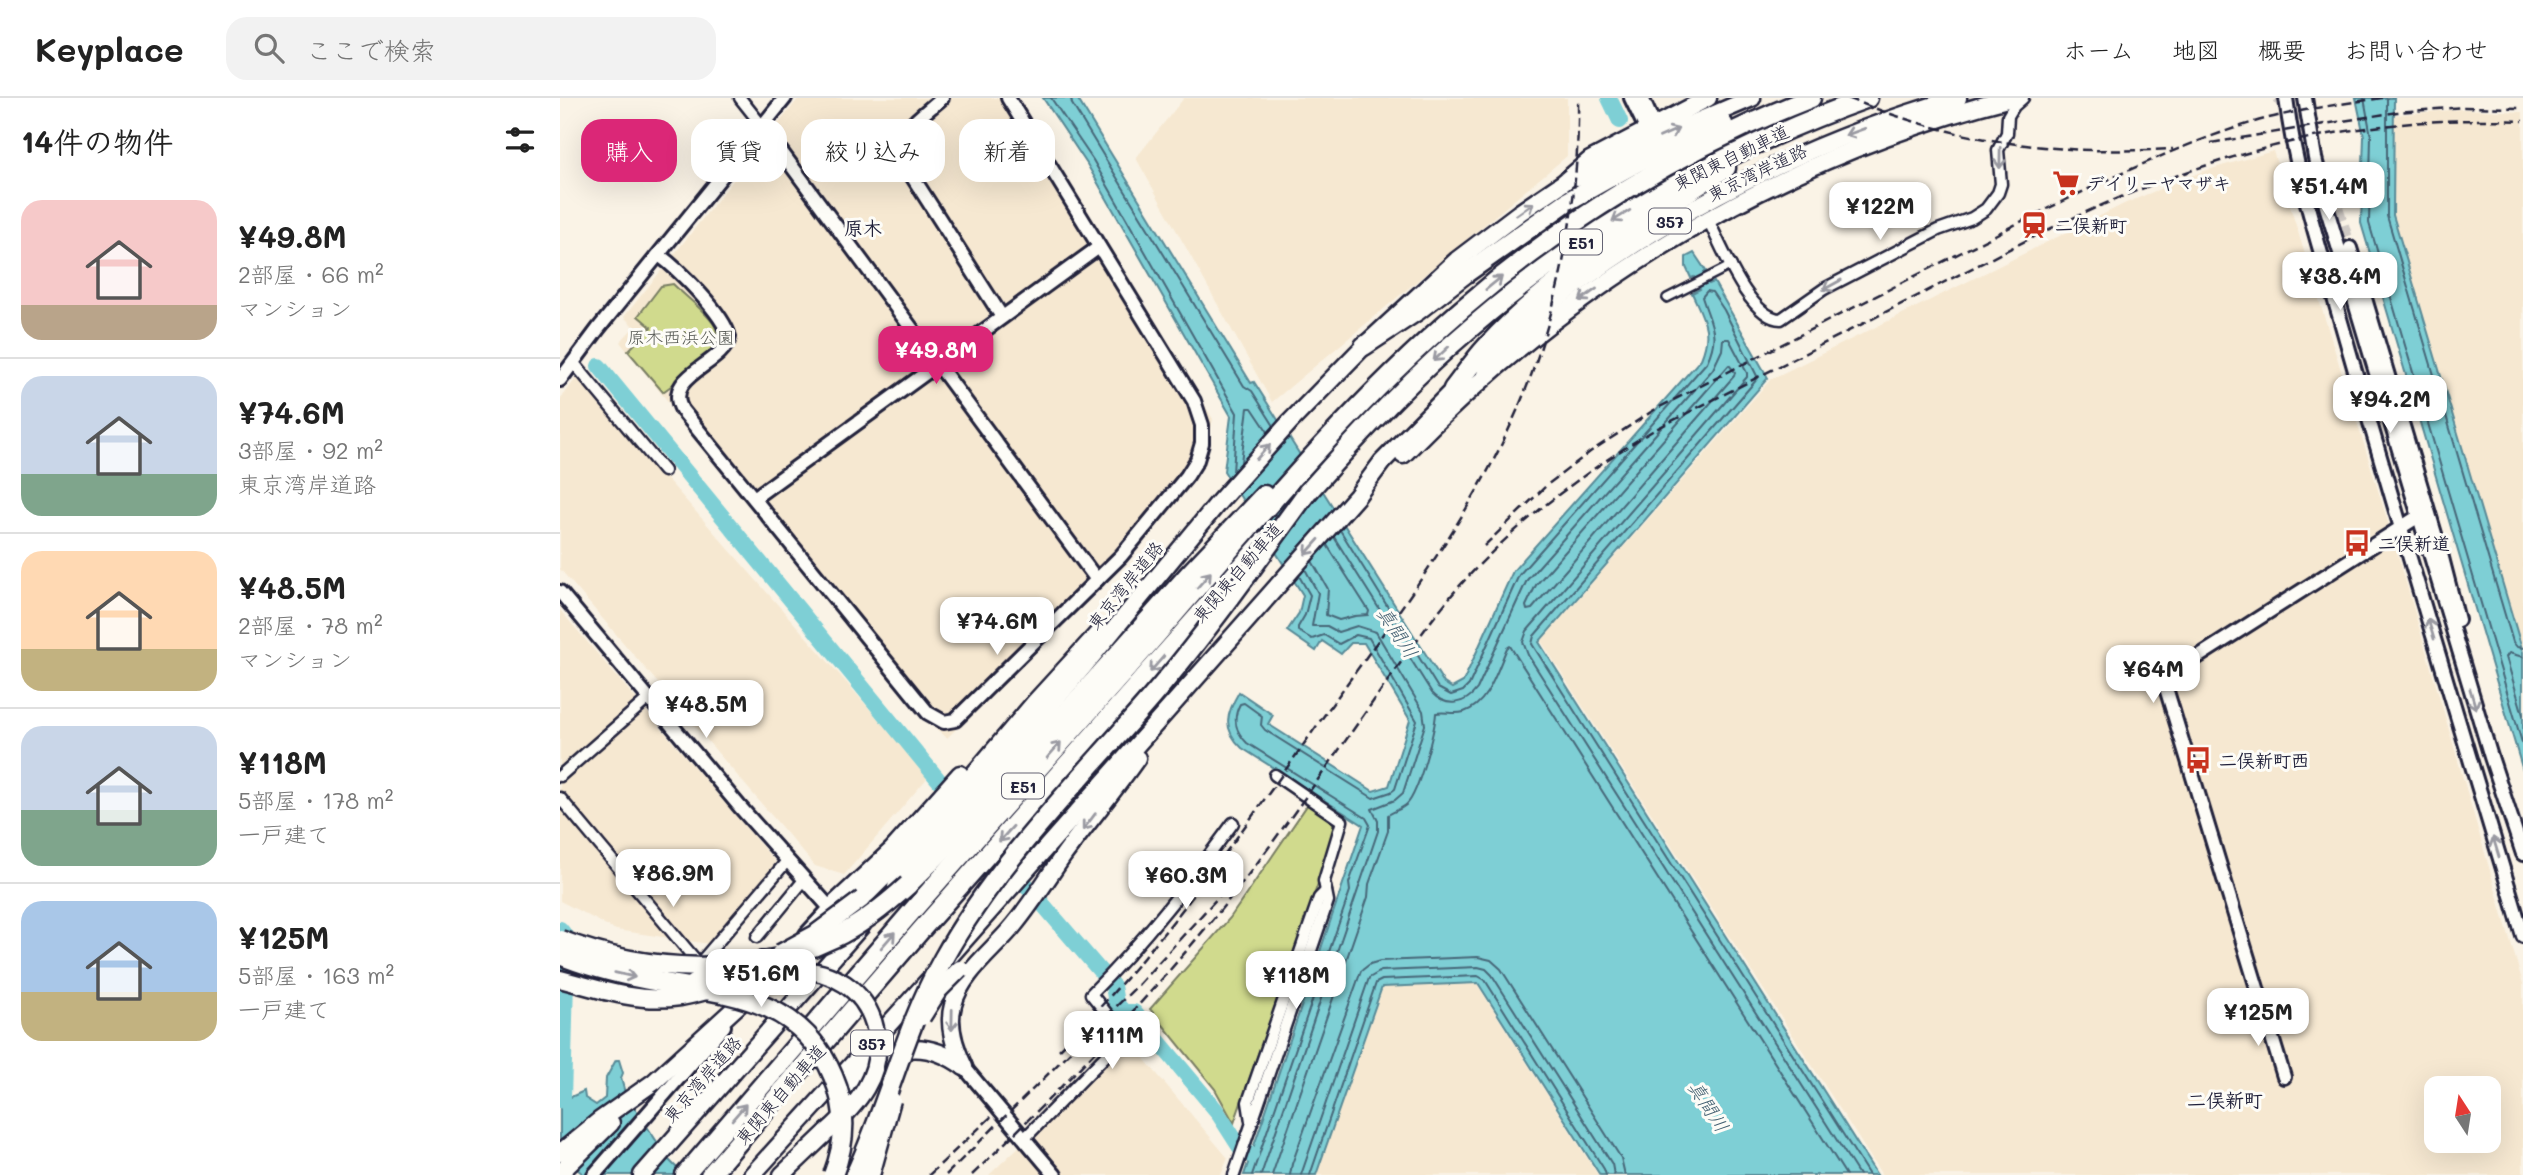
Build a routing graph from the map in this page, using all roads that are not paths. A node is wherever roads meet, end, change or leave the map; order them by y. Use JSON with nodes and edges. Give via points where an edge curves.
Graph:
{"nodes":[{"id":1,"x":740,"y":98,"type":"edge"},
{"id":2,"x":785,"y":98,"type":"edge"},
{"id":3,"x":942,"y":98,"type":"edge"},
{"id":4,"x":1008,"y":98,"type":"edge"},
{"id":5,"x":1632,"y":98,"type":"edge"},
{"id":6,"x":1642,"y":98,"type":"edge"},
{"id":7,"x":1708,"y":98,"type":"edge"},
{"id":8,"x":1752,"y":98,"type":"edge"},
{"id":9,"x":1796,"y":98,"type":"edge"},
{"id":10,"x":1811,"y":98,"type":"edge"},
{"id":11,"x":1868,"y":98,"type":"edge"},
{"id":12,"x":1958,"y":98,"type":"edge"},
{"id":13,"x":2011,"y":98,"type":"edge"},
{"id":14,"x":2023,"y":98,"type":"edge"},
{"id":15,"x":2286,"y":98,"type":"edge"},
{"id":16,"x":2305,"y":98,"type":"edge"},
{"id":17,"x":757,"y":119,"type":"edge"},
{"id":18,"x":769,"y":119,"type":"edge"},
{"id":19,"x":1650,"y":127,"type":"junction"},
{"id":20,"x":1784,"y":130,"type":"junction"},
{"id":21,"x":787,"y":160,"type":"edge"},
{"id":22,"x":718,"y":182,"type":"edge"},
{"id":23,"x":1563,"y":184,"type":"junction"},
{"id":24,"x":1707,"y":218,"type":"junction"},
{"id":25,"x":1099,"y":247,"type":"junction"},
{"id":26,"x":2345,"y":251,"type":"junction"},
{"id":27,"x":659,"y":255,"type":"junction"},
{"id":28,"x":1732,"y":265,"type":"junction"},
{"id":29,"x":2324,"y":265,"type":"junction"},
{"id":30,"x":1667,"y":298,"type":"dead end"},
{"id":31,"x":1002,"y":317,"type":"junction"},
{"id":32,"x":1364,"y":346,"type":"junction"},
{"id":33,"x":573,"y":362,"type":"junction"},
{"id":34,"x":938,"y":364,"type":"junction"},
{"id":35,"x":560,"y":380,"type":"edge"},
{"id":36,"x":1453,"y":389,"type":"junction"},
{"id":37,"x":1354,"y":412,"type":"junction"},
{"id":38,"x":2392,"y":427,"type":"junction"},
{"id":39,"x":2372,"y":433,"type":"junction"},
{"id":40,"x":1395,"y":455,"type":"junction"},
{"id":41,"x":664,"y":471,"type":"dead end"},
{"id":42,"x":1308,"y":491,"type":"junction"},
{"id":43,"x":754,"y":498,"type":"junction"},
{"id":44,"x":1218,"y":503,"type":"junction"},
{"id":45,"x":2419,"y":516,"type":"junction"},
{"id":46,"x":2401,"y":527,"type":"junction"},
{"id":47,"x":1097,"y":580,"type":"junction"},
{"id":48,"x":560,"y":592,"type":"edge"},
{"id":49,"x":2463,"y":666,"type":"junction"},
{"id":50,"x":1188,"y":687,"type":"junction"},
{"id":51,"x":649,"y":698,"type":"junction"},
{"id":52,"x":1275,"y":775,"type":"dead end"},
{"id":53,"x":560,"y":776,"type":"edge"},
{"id":54,"x":560,"y":798,"type":"edge"},
{"id":55,"x":1233,"y":823,"type":"dead end"},
{"id":56,"x":928,"y":830,"type":"junction"},
{"id":57,"x":2523,"y":854,"type":"edge"},
{"id":58,"x":787,"y":861,"type":"junction"},
{"id":59,"x":804,"y":880,"type":"junction"},
{"id":60,"x":830,"y":908,"type":"junction"},
{"id":61,"x":1011,"y":922,"type":"junction"},
{"id":62,"x":2523,"y":936,"type":"edge"},
{"id":63,"x":757,"y":937,"type":"dead end"},
{"id":64,"x":560,"y":940,"type":"edge"},
{"id":65,"x":560,"y":955,"type":"edge"},
{"id":66,"x":560,"y":979,"type":"edge"},
{"id":67,"x":756,"y":989,"type":"junction"},
{"id":68,"x":605,"y":991,"type":"junction"},
{"id":69,"x":964,"y":1066,"type":"junction"},
{"id":70,"x":2284,"y":1077,"type":"dead end"},
{"id":71,"x":635,"y":1098,"type":"junction"},
{"id":72,"x":1024,"y":1139,"type":"junction"},
{"id":73,"x":560,"y":1153,"type":"edge"},
{"id":74,"x":690,"y":1169,"type":"edge"},
{"id":75,"x":560,"y":1173,"type":"edge"},
{"id":76,"x":594,"y":1175,"type":"edge"},
{"id":77,"x":642,"y":1175,"type":"edge"},
{"id":78,"x":710,"y":1175,"type":"edge"},
{"id":79,"x":754,"y":1175,"type":"edge"},
{"id":80,"x":782,"y":1175,"type":"edge"},
{"id":81,"x":833,"y":1175,"type":"edge"},
{"id":82,"x":855,"y":1175,"type":"edge"},
{"id":83,"x":871,"y":1175,"type":"edge"},
{"id":84,"x":1055,"y":1175,"type":"edge"},
{"id":85,"x":1234,"y":1175,"type":"edge"}],
"edges":[{"from":1,"to":17,"type":"street"},
{"from":2,"to":18,"type":"street"},
{"from":3,"to":31,"type":"street","via":[[902,135],[898,154]]},
{"from":4,"to":25,"type":"street"},
{"from":5,"to":19,"type":"street"},
{"from":6,"to":19,"type":"street"},
{"from":7,"to":19,"type":"highway","name":"東京湾岸道路"},
{"from":23,"to":8,"type":"highway","name":"東京湾岸道路","one_way":true},
{"from":9,"to":32,"type":"highway","via":[[1695,136],[1588,189]]},
{"from":37,"to":10,"type":"highway","name":"東関東自動車道","number":"E51","one_way":true,"via":[[1460,311],[1571,226],[1703,147]]},
{"from":11,"to":20,"type":"highway","name":"東関東自動車道","number":"E51"},
{"from":12,"to":36,"type":"highway","name":"東京湾岸道路","number":"357","one_way":true,"via":[[1797,156],[1667,223],[1546,306]]},
{"from":13,"to":24,"type":"highway","name":"東京湾岸道路","number":"357","via":[[1862,145]]},
{"from":14,"to":28,"type":"street","one_way":true,"via":[[2010,111],[2007,133],[1998,150],[1998,193],[1972,218],[1938,230],[1824,289],[1781,319],[1758,308]]},
{"from":15,"to":29,"type":"street","via":[[2298,168]]},
{"from":16,"to":26,"type":"street","via":[[2320,183]]},
{"from":19,"to":23,"type":"highway","name":"東京湾岸道路","via":[[1590,160]]},
{"from":20,"to":36,"type":"highway","via":[[1575,268],[1485,348]]},
{"from":20,"to":42,"type":"highway","name":"東関東自動車道","number":"E51","one_way":true,"via":[[1679,182],[1563,255],[1473,326]]},
{"from":21,"to":34,"type":"street"},
{"from":22,"to":27,"type":"street"},
{"from":32,"to":23,"type":"highway","name":"東京湾岸道路","one_way":true,"via":[[1457,260]]},
{"from":24,"to":28,"type":"street"},
{"from":24,"to":40,"type":"highway","name":"東京湾岸道路","number":"357","one_way":true,"via":[[1625,268],[1537,333]]},
{"from":25,"to":31,"type":"street"},
{"from":25,"to":47,"type":"street","via":[[1194,401],[1203,434],[1193,468]]},
{"from":26,"to":29,"type":"street"},
{"from":26,"to":38,"type":"street"},
{"from":26,"to":49,"type":"street","via":[[2441,554],[2458,619]]},
{"from":27,"to":33,"type":"street"},
{"from":27,"to":43,"type":"street","via":[[681,273],[727,330],[725,348],[685,380],[678,398],[682,410]]},
{"from":28,"to":30,"type":"street"},
{"from":29,"to":39,"type":"street"},
{"from":31,"to":34,"type":"street"},
{"from":44,"to":32,"type":"highway","name":"東京湾岸道路","one_way":true},
{"from":33,"to":35,"type":"street"},
{"from":33,"to":41,"type":"street"},
{"from":34,"to":43,"type":"street"},
{"from":34,"to":47,"type":"street"},
{"from":36,"to":40,"type":"highway","name":"東京湾岸道路","number":"357"},
{"from":37,"to":64,"type":"highway","bridge":true,"via":[[1229,531],[948,845],[856,926],[790,955],[724,966],[632,960]]},
{"from":74,"to":37,"type":"highway","name":"東関東自動車道","number":"E51","one_way":true,"bridge":true},
{"from":38,"to":39,"type":"street"},
{"from":38,"to":45,"type":"street"},
{"from":39,"to":46,"type":"street"},
{"from":40,"to":50,"type":"highway","name":"東京湾岸道路","number":"357","one_way":true},
{"from":42,"to":78,"type":"highway","name":"東関東自動車道","number":"E51","one_way":true,"bridge":true},
{"from":42,"to":82,"type":"highway","bridge":true,"via":[[1161,685],[978,902],[922,1001]]},
{"from":43,"to":47,"type":"street","via":[[928,713],[944,722],[960,717]]},
{"from":44,"to":56,"type":"highway","name":"東京湾岸道路"},
{"from":44,"to":56,"type":"highway","via":[[1035,702],[972,762]]},
{"from":45,"to":46,"type":"street"},
{"from":45,"to":49,"type":"street"},
{"from":62,"to":46,"type":"street","one_way":true},
{"from":46,"to":70,"type":"street","via":[[2166,680]]},
{"from":48,"to":51,"type":"street"},
{"from":49,"to":57,"type":"street","one_way":true},
{"from":50,"to":61,"type":"highway","one_way":true},
{"from":50,"to":79,"type":"highway","name":"東京湾岸道路","number":"357"},
{"from":51,"to":53,"type":"street"},
{"from":51,"to":58,"type":"street"},
{"from":52,"to":85,"type":"street","via":[[1342,821],[1324,881],[1326,891],[1318,898],[1248,1102],[1251,1125]]},
{"from":54,"to":58,"type":"street","via":[[699,964]]},
{"from":55,"to":72,"type":"street","via":[[1181,893],[1091,994],[1125,1036]]},
{"from":56,"to":60,"type":"highway"},
{"from":56,"to":68,"type":"highway","bridge":true,"via":[[862,899],[815,934],[774,955],[663,991]]},
{"from":56,"to":77,"type":"highway","name":"東京湾岸道路"},
{"from":58,"to":59,"type":"street"},
{"from":59,"to":60,"type":"street"},
{"from":59,"to":63,"type":"street"},
{"from":60,"to":67,"type":"street"},
{"from":61,"to":69,"type":"highway","one_way":true,"via":[[953,1003],[953,1040]]},
{"from":61,"to":83,"type":"highway","bridge":true,"via":[[934,998],[900,1073]]},
{"from":65,"to":81,"type":"highway","one_way":true,"bridge":true,"via":[[629,976],[745,998],[798,1026],[824,1057],[838,1091],[843,1137]]},
{"from":66,"to":68,"type":"highway"},
{"from":67,"to":71,"type":"highway"},
{"from":67,"to":76,"type":"street"},
{"from":68,"to":80,"type":"highway","bridge":true,"via":[[648,999],[677,998],[797,969],[832,976],[856,993],[874,1024],[878,1052],[873,1076],[848,1113]]},
{"from":69,"to":72,"type":"street"},
{"from":69,"to":79,"type":"highway","via":[[943,1054],[918,1048],[880,1058]]},
{"from":71,"to":73,"type":"highway"},
{"from":71,"to":75,"type":"highway"},
{"from":72,"to":84,"type":"street"}]}
